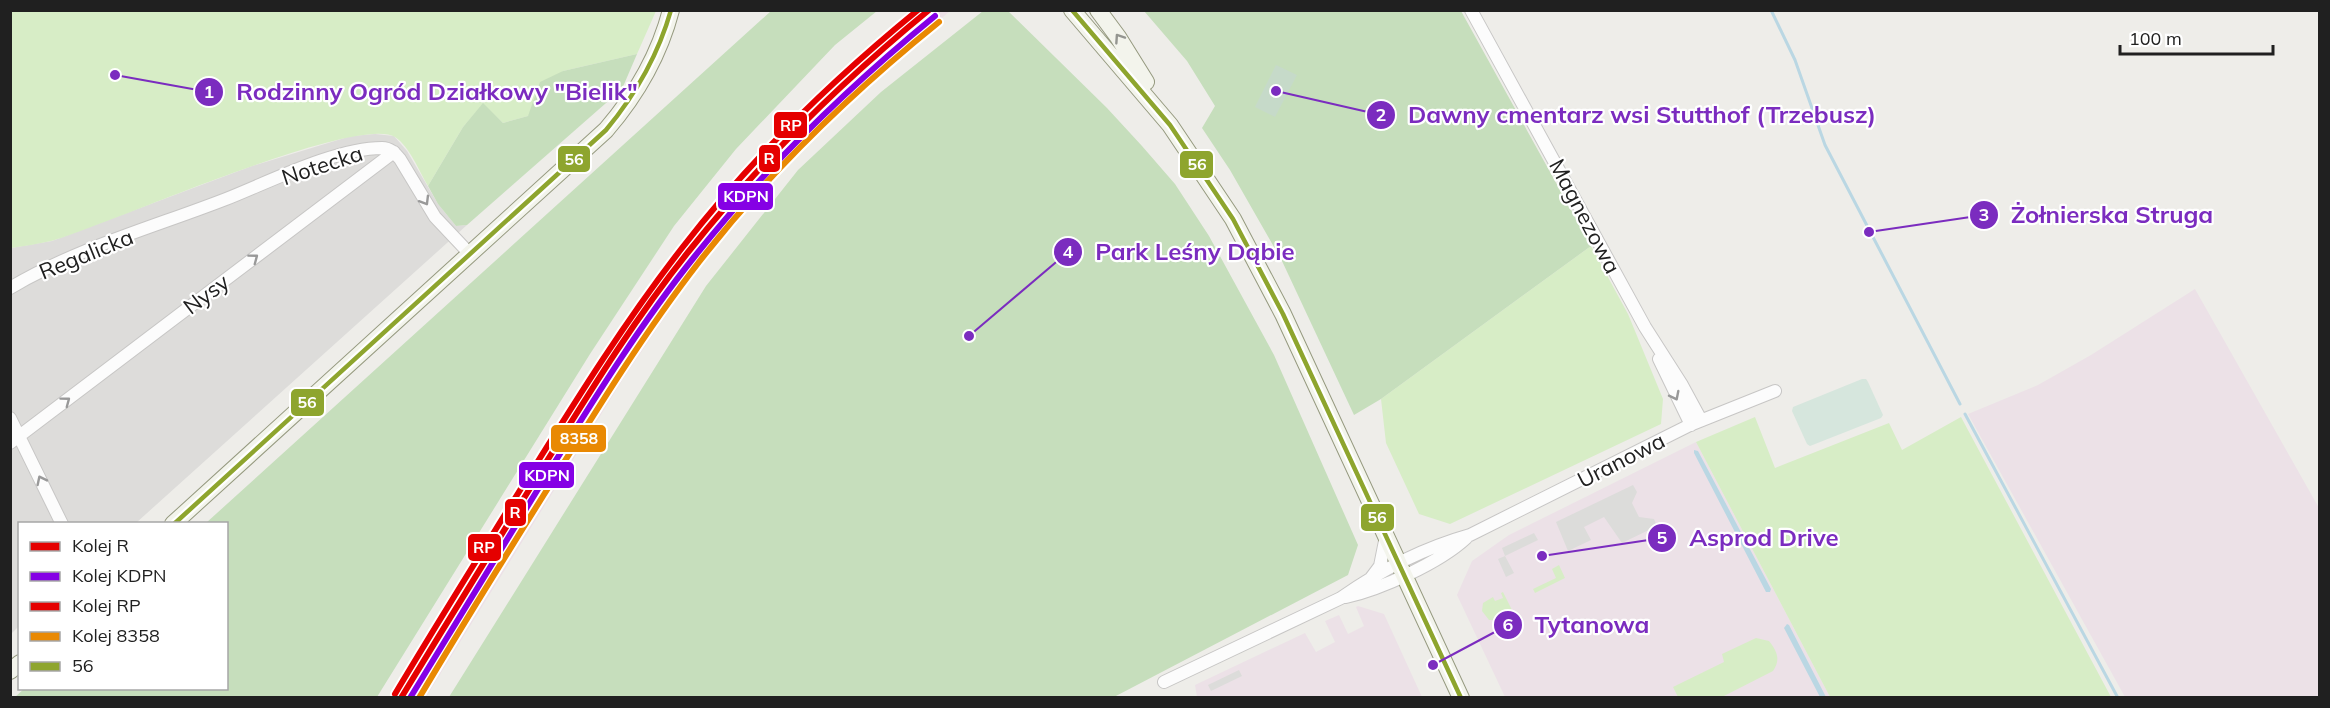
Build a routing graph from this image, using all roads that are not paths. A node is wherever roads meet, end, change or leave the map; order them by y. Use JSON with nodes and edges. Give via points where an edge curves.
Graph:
{"nodes":[{"id":1,"x":671,"y":10,"type":"edge"},
{"id":2,"x":1072,"y":10,"type":"edge"},
{"id":3,"x":1098,"y":10,"type":"edge"},
{"id":4,"x":1471,"y":10,"type":"edge"},
{"id":5,"x":1170,"y":125,"type":"junction"},
{"id":6,"x":394,"y":152,"type":"junction"},
{"id":7,"x":164,"y":223,"type":"joint"},
{"id":8,"x":470,"y":255,"type":"junction"},
{"id":9,"x":10,"y":288,"type":"edge"},
{"id":10,"x":1775,"y":391,"type":"dead end"},
{"id":11,"x":10,"y":418,"type":"edge"},
{"id":12,"x":1696,"y":422,"type":"junction"},
{"id":13,"x":15,"y":440,"type":"edge"},
{"id":14,"x":61,"y":522,"type":"edge"},
{"id":15,"x":175,"y":522,"type":"edge"},
{"id":16,"x":1386,"y":535,"type":"junction"},
{"id":17,"x":1402,"y":570,"type":"junction"},
{"id":18,"x":1368,"y":580,"type":"junction"},
{"id":19,"x":1341,"y":598,"type":"junction"},
{"id":20,"x":1164,"y":682,"type":"dead end"},
{"id":21,"x":1461,"y":698,"type":"edge"}],
"edges":[{"from":1,"to":8,"type":"street","via":[[652,64],[616,118]]},
{"from":2,"to":5,"type":"street"},
{"from":5,"to":3,"type":"street","one_way":true},
{"from":4,"to":12,"type":"street","name":"Magnezowa","via":[[1645,327],[1672,390]]},
{"from":5,"to":16,"type":"street","via":[[1249,248]]},
{"from":6,"to":7,"type":"street","name":"Notecka","via":[[368,149],[334,156]]},
{"from":6,"to":8,"type":"street","name":"Notecka","one_way":true,"via":[[435,217]]},
{"from":13,"to":6,"type":"street","name":"Nysy","one_way":true},
{"from":7,"to":9,"type":"street","name":"Regalicka","via":[[81,253]]},
{"from":8,"to":15,"type":"street"},
{"from":10,"to":12,"type":"street","name":"Uranowa"},
{"from":11,"to":13,"type":"street"},
{"from":12,"to":17,"type":"street","name":"Uranowa","via":[[1470,536],[1452,550]]},
{"from":14,"to":13,"type":"street","one_way":true},
{"from":16,"to":17,"type":"street"},
{"from":16,"to":18,"type":"street","via":[[1380,566]]},
{"from":17,"to":18,"type":"street"},
{"from":17,"to":19,"type":"street","via":[[1366,593]]},
{"from":17,"to":21,"type":"street"},
{"from":18,"to":19,"type":"street"},
{"from":19,"to":20,"type":"street"}]}
